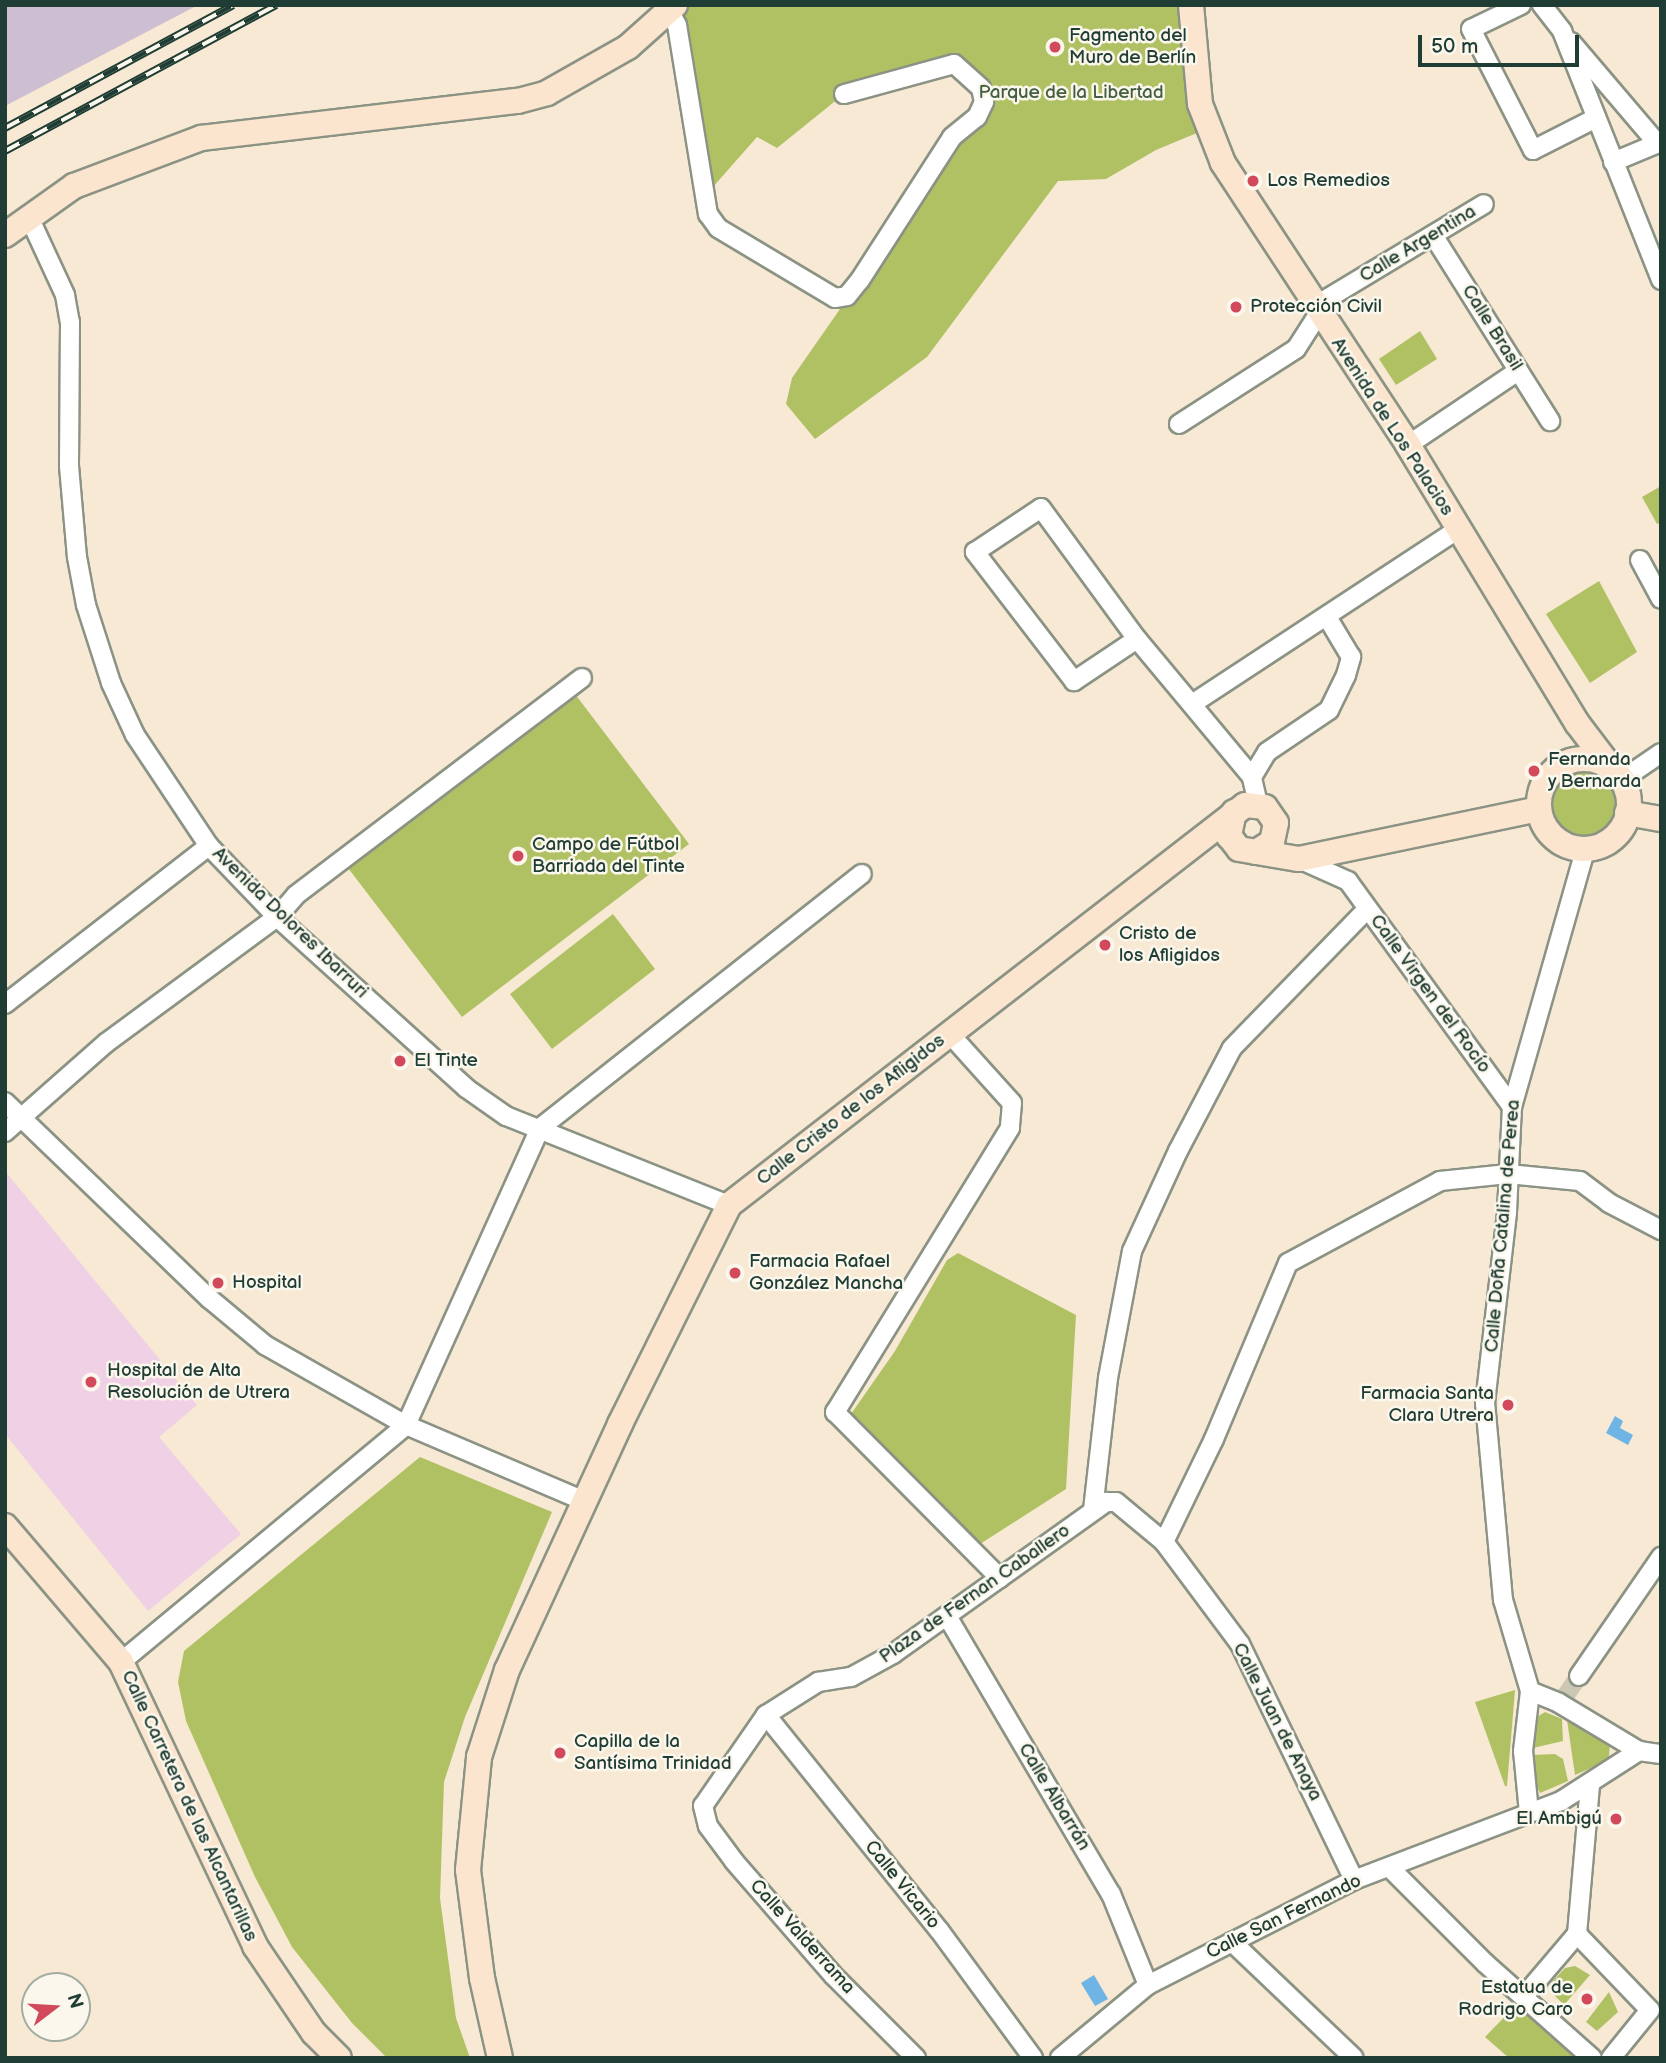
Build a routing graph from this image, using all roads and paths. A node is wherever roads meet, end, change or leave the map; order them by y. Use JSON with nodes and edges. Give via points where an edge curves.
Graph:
{"nodes":[{"id":1,"x":1191,"y":5,"type":"edge"},
{"id":2,"x":1521,"y":5,"type":"edge"},
{"id":3,"x":1542,"y":5,"type":"edge"},
{"id":4,"x":672,"y":8,"type":"edge"},
{"id":5,"x":1562,"y":32,"type":"junction"},
{"id":6,"x":844,"y":94,"type":"dead end"},
{"id":7,"x":1596,"y":118,"type":"junction"},
{"id":8,"x":1659,"y":142,"type":"edge"},
{"id":9,"x":1612,"y":162,"type":"junction"},
{"id":10,"x":1484,"y":204,"type":"dead end"},
{"id":11,"x":29,"y":217,"type":"junction"},
{"id":12,"x":1433,"y":234,"type":"junction"},
{"id":13,"x":5,"y":235,"type":"edge"},
{"id":14,"x":1661,"y":280,"type":"edge"},
{"id":15,"x":1317,"y":309,"type":"junction"},
{"id":16,"x":1518,"y":371,"type":"junction"},
{"id":17,"x":1550,"y":421,"type":"dead end"},
{"id":18,"x":1179,"y":424,"type":"dead end"},
{"id":19,"x":1408,"y":445,"type":"junction"},
{"id":20,"x":1457,"y":530,"type":"junction"},
{"id":21,"x":1640,"y":560,"type":"dead end"},
{"id":22,"x":1661,"y":599,"type":"edge"},
{"id":23,"x":1327,"y":617,"type":"junction"},
{"id":24,"x":1137,"y":639,"type":"junction"},
{"id":25,"x":582,"y":678,"type":"dead end"},
{"id":26,"x":1192,"y":704,"type":"junction"},
{"id":27,"x":1577,"y":723,"type":"junction"},
{"id":28,"x":1661,"y":752,"type":"edge"},
{"id":29,"x":1577,"y":759,"type":"junction"},
{"id":30,"x":1616,"y":772,"type":"junction"},
{"id":31,"x":1252,"y":777,"type":"junction"},
{"id":32,"x":1258,"y":804,"type":"junction"},
{"id":33,"x":1539,"y":809,"type":"junction"},
{"id":34,"x":1234,"y":812,"type":"junction"},
{"id":35,"x":1628,"y":814,"type":"junction"},
{"id":36,"x":1661,"y":819,"type":"edge"},
{"id":37,"x":1276,"y":823,"type":"junction"},
{"id":38,"x":209,"y":846,"type":"junction"},
{"id":39,"x":1585,"y":850,"type":"junction"},
{"id":40,"x":1256,"y":852,"type":"junction"},
{"id":41,"x":1299,"y":859,"type":"junction"},
{"id":42,"x":862,"y":874,"type":"dead end"},
{"id":43,"x":1367,"y":909,"type":"junction"},
{"id":44,"x":277,"y":917,"type":"junction"},
{"id":45,"x":5,"y":1004,"type":"edge"},
{"id":46,"x":949,"y":1033,"type":"junction"},
{"id":47,"x":5,"y":1102,"type":"edge"},
{"id":48,"x":1512,"y":1107,"type":"junction"},
{"id":49,"x":20,"y":1120,"type":"junction"},
{"id":50,"x":540,"y":1128,"type":"junction"},
{"id":51,"x":5,"y":1132,"type":"edge"},
{"id":52,"x":1508,"y":1174,"type":"junction"},
{"id":53,"x":729,"y":1205,"type":"junction"},
{"id":54,"x":1661,"y":1230,"type":"edge"},
{"id":55,"x":406,"y":1425,"type":"junction"},
{"id":56,"x":584,"y":1501,"type":"junction"},
{"id":57,"x":1093,"y":1510,"type":"junction"},
{"id":58,"x":5,"y":1526,"type":"edge"},
{"id":59,"x":1164,"y":1542,"type":"junction"},
{"id":60,"x":1661,"y":1557,"type":"edge"},
{"id":61,"x":1000,"y":1578,"type":"junction"},
{"id":62,"x":947,"y":1616,"type":"junction"},
{"id":63,"x":121,"y":1662,"type":"junction"},
{"id":64,"x":1579,"y":1676,"type":"tunnel mouth"},
{"id":65,"x":1530,"y":1691,"type":"junction"},
{"id":66,"x":766,"y":1716,"type":"junction"},
{"id":67,"x":1639,"y":1751,"type":"junction"},
{"id":68,"x":1661,"y":1754,"type":"edge"},
{"id":69,"x":1590,"y":1785,"type":"junction"},
{"id":70,"x":703,"y":1806,"type":"joint"},
{"id":71,"x":1529,"y":1813,"type":"junction"},
{"id":72,"x":1391,"y":1869,"type":"junction"},
{"id":73,"x":1354,"y":1880,"type":"junction"},
{"id":74,"x":1577,"y":1934,"type":"junction"},
{"id":75,"x":1232,"y":1941,"type":"junction"},
{"id":76,"x":1148,"y":1984,"type":"junction"},
{"id":77,"x":1525,"y":1995,"type":"junction"},
{"id":78,"x":339,"y":2058,"type":"edge"},
{"id":79,"x":500,"y":2058,"type":"edge"},
{"id":80,"x":916,"y":2058,"type":"edge"},
{"id":81,"x":1033,"y":2058,"type":"edge"},
{"id":82,"x":1060,"y":2058,"type":"edge"},
{"id":83,"x":1354,"y":2058,"type":"edge"},
{"id":84,"x":1592,"y":2058,"type":"edge"},
{"id":85,"x":1611,"y":2058,"type":"edge"}],
"edges":[{"from":1,"to":15,"type":"street","name":"Avenida de Los Palacios","via":[[1200,104],[1223,163]]},
{"from":2,"to":7,"type":"street","via":[[1471,29],[1533,150]]},
{"from":3,"to":5,"type":"street"},
{"from":4,"to":6,"type":"street","via":[[708,214],[718,228],[835,298],[847,296],[860,280],[952,137],[977,117],[984,102],[981,88],[954,64]]},
{"from":4,"to":11,"type":"street","via":[[628,47],[547,93],[518,101],[201,138],[74,186]]},
{"from":5,"to":7,"type":"street"},
{"from":5,"to":8,"type":"street"},
{"from":7,"to":9,"type":"street"},
{"from":8,"to":9,"type":"street"},
{"from":9,"to":14,"type":"street"},
{"from":10,"to":12,"type":"street","name":"Calle Argentina"},
{"from":11,"to":13,"type":"street"},
{"from":11,"to":38,"type":"street","name":"Avenida Dolores Ibarruri","via":[[65,295],[70,322],[69,466],[86,605],[111,683],[135,735]]},
{"from":12,"to":15,"type":"street","name":"Calle Argentina"},
{"from":12,"to":16,"type":"street","name":"Calle Brasil"},
{"from":15,"to":18,"type":"street","via":[[1296,349]]},
{"from":15,"to":19,"type":"street","name":"Avenida de Los Palacios"},
{"from":16,"to":17,"type":"street","name":"Calle Brasil"},
{"from":16,"to":19,"type":"street"},
{"from":19,"to":20,"type":"street","name":"Avenida de Los Palacios"},
{"from":20,"to":23,"type":"street"},
{"from":20,"to":27,"type":"street","name":"Avenida de Los Palacios"},
{"from":21,"to":22,"type":"street"},
{"from":23,"to":26,"type":"street"},
{"from":23,"to":31,"type":"street","via":[[1351,657],[1346,675],[1329,710],[1267,752]]},
{"from":24,"to":24,"type":"street","via":[[1041,508],[975,552],[1074,681]]},
{"from":24,"to":26,"type":"street"},
{"from":25,"to":44,"type":"street","via":[[296,895]]},
{"from":26,"to":31,"type":"street"},
{"from":27,"to":29,"type":"street"},
{"from":27,"to":30,"type":"street","name":"Avenida de Los Palacios"},
{"from":28,"to":30,"type":"street"},
{"from":29,"to":30,"type":"street"},
{"from":29,"to":33,"type":"street","via":[[1550,777]]},
{"from":30,"to":35,"type":"street"},
{"from":31,"to":32,"type":"street"},
{"from":32,"to":34,"type":"street"},
{"from":32,"to":37,"type":"street","via":[[1270,811]]},
{"from":33,"to":39,"type":"street","via":[[1553,835]]},
{"from":33,"to":41,"type":"street"},
{"from":34,"to":40,"type":"street","via":[[1229,836],[1239,849]]},
{"from":34,"to":46,"type":"street","name":"Calle Cristo de los Afligidos"},
{"from":35,"to":36,"type":"street"},
{"from":35,"to":39,"type":"street","via":[[1616,835]]},
{"from":37,"to":40,"type":"street","via":[[1272,842]]},
{"from":37,"to":41,"type":"street"},
{"from":38,"to":44,"type":"street","name":"Avenida Dolores Ibarruri"},
{"from":38,"to":45,"type":"street"},
{"from":39,"to":48,"type":"street","name":"Calle Doña Catalina de Perea"},
{"from":40,"to":41,"type":"street"},
{"from":41,"to":43,"type":"street","name":"Calle Virgen del Rocío","via":[[1349,881]]},
{"from":42,"to":50,"type":"street"},
{"from":43,"to":48,"type":"street","name":"Calle Virgen del Rocío"},
{"from":43,"to":57,"type":"street","via":[[1232,1048],[1132,1251],[1108,1378]]},
{"from":44,"to":49,"type":"street","via":[[106,1043]]},
{"from":44,"to":50,"type":"street","name":"Avenida Dolores Ibarruri","via":[[466,1088],[506,1116]]},
{"from":46,"to":53,"type":"street","name":"Calle Cristo de los Afligidos"},
{"from":46,"to":61,"type":"street","via":[[1012,1103],[1010,1128],[835,1412]]},
{"from":47,"to":49,"type":"street"},
{"from":48,"to":52,"type":"street","name":"Calle Doña Catalina de Perea"},
{"from":49,"to":51,"type":"street"},
{"from":49,"to":55,"type":"street","via":[[265,1345]]},
{"from":50,"to":53,"type":"street","name":"Avenida Dolores Ibarruri"},
{"from":50,"to":55,"type":"street"},
{"from":52,"to":54,"type":"street","via":[[1580,1181],[1609,1203]]},
{"from":52,"to":59,"type":"street","via":[[1440,1181],[1288,1263],[1214,1439]]},
{"from":52,"to":65,"type":"street","name":"Calle Doña Catalina de Perea","via":[[1485,1403],[1503,1600]]},
{"from":53,"to":56,"type":"street","name":"Calle Cristo de los Afligidos"},
{"from":55,"to":56,"type":"street"},
{"from":55,"to":63,"type":"street"},
{"from":56,"to":79,"type":"street","name":"Calle Cristo de los Afligidos","via":[[507,1670],[479,1757],[468,1870],[482,1978]]},
{"from":57,"to":59,"type":"street","name":"Calle Juan de Anaya","via":[[1116,1502]]},
{"from":57,"to":61,"type":"street","name":"Plaza de Fernan Caballero"},
{"from":58,"to":63,"type":"street","name":"Calle Carretera de las Alcantarillas"},
{"from":59,"to":73,"type":"street","name":"Calle Juan de Anaya","via":[[1240,1644]]},
{"from":60,"to":64,"type":"street"},
{"from":61,"to":62,"type":"street","name":"Plaza de Fernan Caballero"},
{"from":62,"to":66,"type":"street","name":"Plaza de Fernan Caballero","via":[[893,1654],[851,1677],[818,1682]]},
{"from":62,"to":76,"type":"street","name":"Calle Albarrán","via":[[1111,1894]]},
{"from":63,"to":78,"type":"street","name":"Calle Carretera de las Alcantarillas","via":[[255,1945],[314,2034]]},
{"from":65,"to":67,"type":"street","via":[[1562,1699]]},
{"from":65,"to":71,"type":"street","via":[[1523,1751]]},
{"from":66,"to":70,"type":"street","name":"Plaza de Fernan Caballero"},
{"from":66,"to":81,"type":"street","name":"Calle Vicario","via":[[939,1930]]},
{"from":67,"to":68,"type":"street"},
{"from":67,"to":69,"type":"street","name":"Calle San Fernando"},
{"from":69,"to":71,"type":"street","name":"Calle San Fernando"},
{"from":69,"to":74,"type":"street"},
{"from":70,"to":80,"type":"street","name":"Calle Valderrama","via":[[708,1826],[734,1861],[833,1975]]},
{"from":71,"to":72,"type":"street","name":"Calle San Fernando"},
{"from":72,"to":73,"type":"street","name":"Calle San Fernando"},
{"from":72,"to":77,"type":"street","via":[[1485,1963]]},
{"from":73,"to":75,"type":"street","name":"Calle San Fernando"},
{"from":74,"to":77,"type":"street"},
{"from":74,"to":85,"type":"street","via":[[1650,2010]]},
{"from":75,"to":76,"type":"street","name":"Calle San Fernando"},
{"from":75,"to":83,"type":"street"},
{"from":76,"to":82,"type":"street","name":"Calle San Fernando"},
{"from":77,"to":84,"type":"street"}]}
